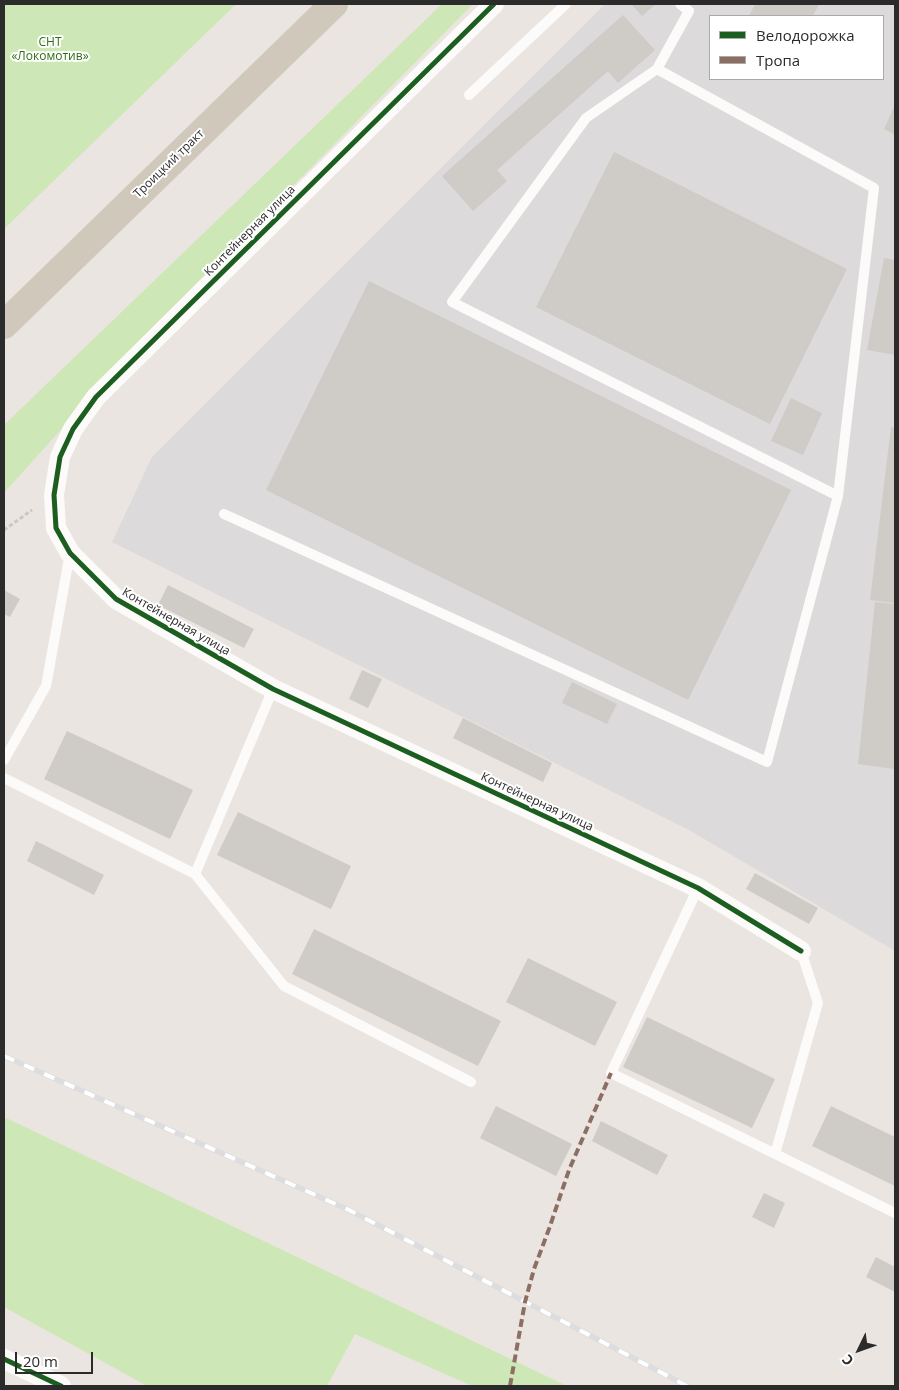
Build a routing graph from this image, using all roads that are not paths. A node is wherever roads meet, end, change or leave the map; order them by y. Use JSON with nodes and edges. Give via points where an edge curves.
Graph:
{"nodes":[{"id":1,"x":334,"y":4,"type":"edge"},
{"id":2,"x":494,"y":4,"type":"edge"},
{"id":3,"x":566,"y":4,"type":"edge"},
{"id":4,"x":680,"y":4,"type":"edge"},
{"id":5,"x":691,"y":7,"type":"edge"},
{"id":6,"x":657,"y":69,"type":"junction"},
{"id":7,"x":469,"y":95,"type":"dead end"},
{"id":8,"x":4,"y":325,"type":"edge"},
{"id":9,"x":838,"y":496,"type":"junction"},
{"id":10,"x":224,"y":514,"type":"dead end"},
{"id":11,"x":70,"y":553,"type":"junction"},
{"id":12,"x":273,"y":689,"type":"junction"},
{"id":13,"x":4,"y":760,"type":"edge"},
{"id":14,"x":4,"y":778,"type":"edge"},
{"id":15,"x":195,"y":874,"type":"junction"},
{"id":16,"x":698,"y":888,"type":"junction"},
{"id":17,"x":801,"y":951,"type":"joint"},
{"id":18,"x":471,"y":1082,"type":"dead end"},
{"id":19,"x":775,"y":1154,"type":"junction"},
{"id":20,"x":895,"y":1213,"type":"edge"},
{"id":21,"x":4,"y":1359,"type":"edge"},
{"id":22,"x":60,"y":1386,"type":"edge"}],
"edges":[{"from":1,"to":8,"type":"main road","name":"Троицкий тракт"},
{"from":2,"to":11,"type":"street","name":"Контейнерная улица","via":[[96,397],[73,429],[60,458],[54,495],[56,528]]},
{"from":3,"to":7,"type":"lane"},
{"from":4,"to":5,"type":"lane"},
{"from":5,"to":6,"type":"lane"},
{"from":6,"to":9,"type":"lane","via":[[874,188]]},
{"from":6,"to":9,"type":"lane","via":[[586,118],[452,302]]},
{"from":9,"to":10,"type":"lane","via":[[768,762]]},
{"from":11,"to":12,"type":"street","name":"Контейнерная улица","via":[[116,599]]},
{"from":11,"to":13,"type":"lane","via":[[46,686]]},
{"from":12,"to":15,"type":"lane"},
{"from":12,"to":16,"type":"street","name":"Контейнерная улица"},
{"from":14,"to":15,"type":"lane"},
{"from":15,"to":18,"type":"lane","via":[[284,986]]},
{"from":16,"to":17,"type":"street","name":"Контейнерная улица"},
{"from":16,"to":19,"type":"lane","via":[[611,1073]]},
{"from":17,"to":19,"type":"lane","via":[[818,1003]]},
{"from":19,"to":20,"type":"lane"},
{"from":21,"to":22,"type":"street"}]}
